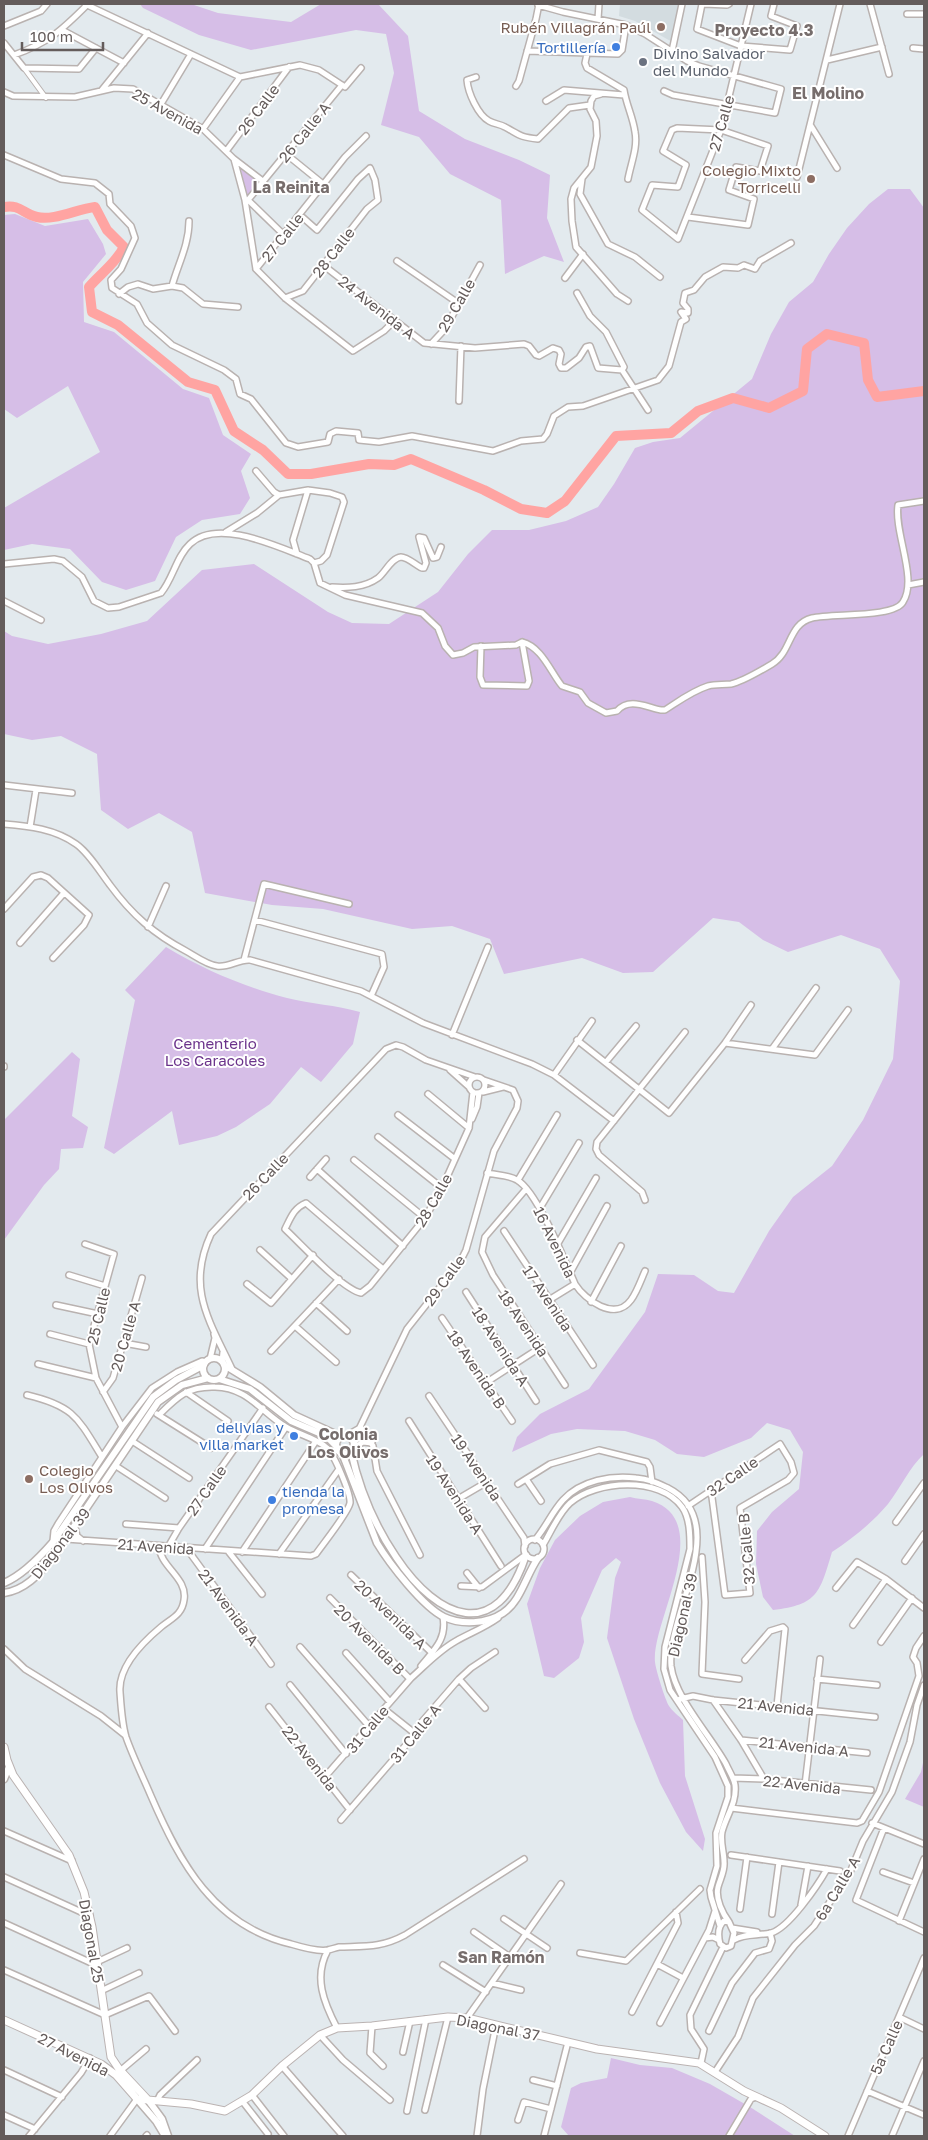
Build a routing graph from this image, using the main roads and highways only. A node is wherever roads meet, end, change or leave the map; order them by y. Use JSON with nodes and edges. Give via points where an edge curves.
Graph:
{"nodes":[{"id":1,"x":4,"y":1747,"type":"edge"},
{"id":2,"x":4,"y":2020,"type":"edge"},
{"id":3,"x":113,"y":2061,"type":"junction"},
{"id":4,"x":106,"y":2067,"type":"junction"},
{"id":5,"x":137,"y":2098,"type":"joint"},
{"id":6,"x":148,"y":2100,"type":"junction"},
{"id":7,"x":825,"y":2136,"type":"edge"}],
"edges":[{"from":1,"to":3,"type":"main road","name":"Diagonal 25","via":[[9,1767],[72,1862],[84,1892]]},
{"from":2,"to":4,"type":"main road","name":"27 Avenida"},
{"from":3,"to":4,"type":"main road"},
{"from":3,"to":6,"type":"main road","name":"Diagonal 25"},
{"from":4,"to":5,"type":"main road","name":"27 Avenida"},
{"from":5,"to":6,"type":"main road","name":"Diagonal 37"},
{"from":6,"to":7,"type":"main road","name":"Diagonal 37","via":[[229,2110],[252,2095],[320,2035],[337,2028],[467,2018],[597,2049],[701,2063]]}]}
